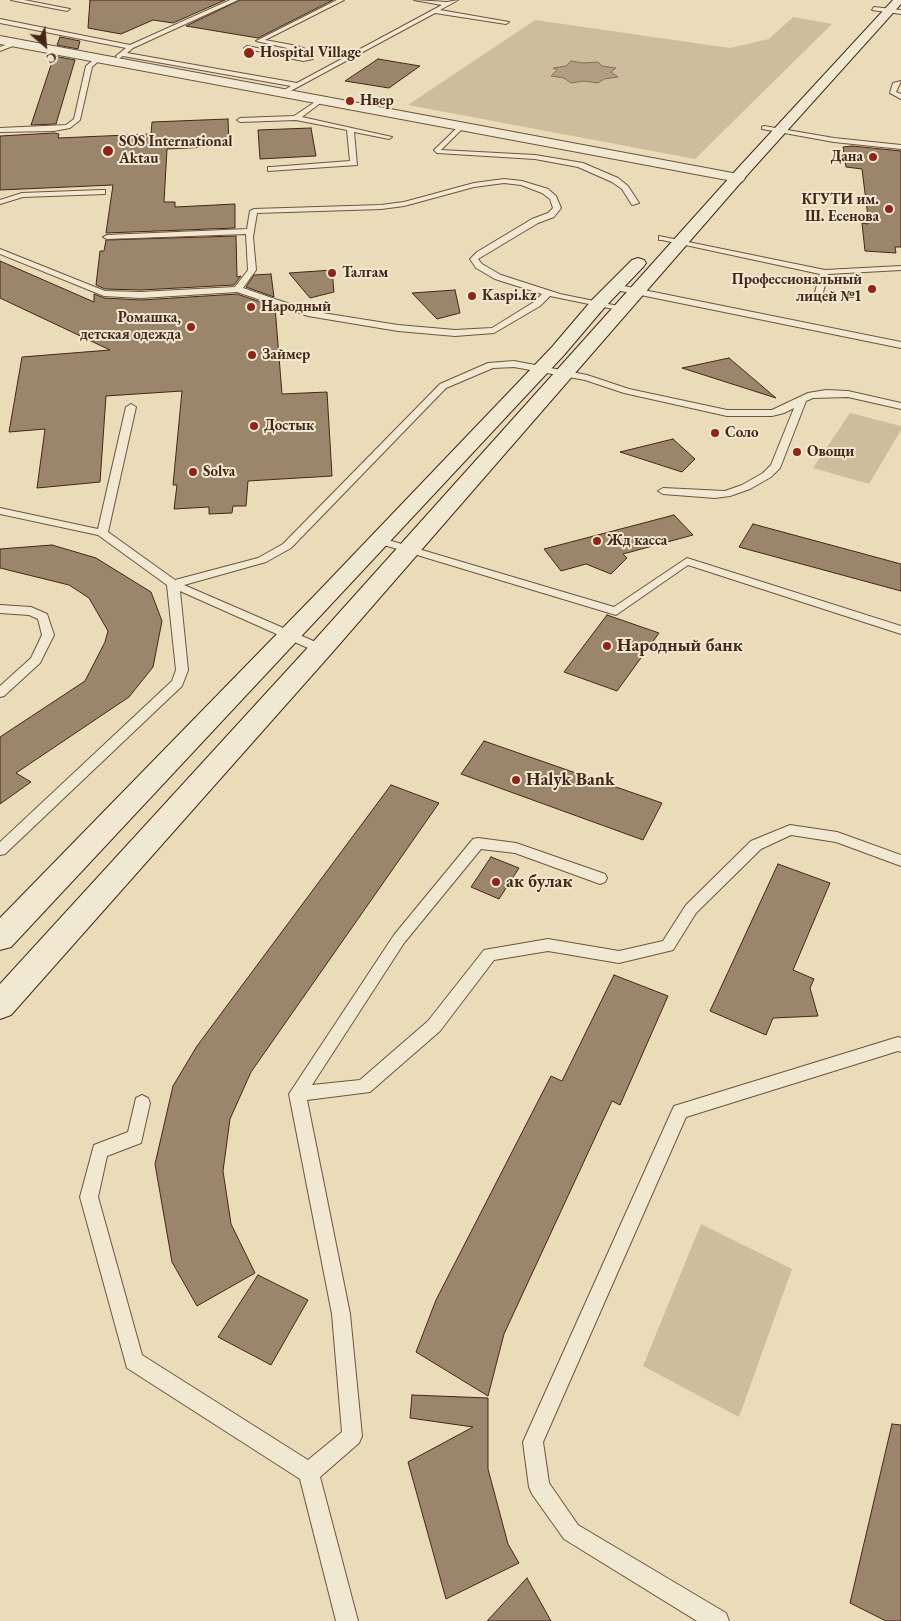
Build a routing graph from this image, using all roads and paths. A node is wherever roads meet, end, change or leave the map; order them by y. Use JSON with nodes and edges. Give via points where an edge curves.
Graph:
{"nodes":[{"id":1,"x":14,"y":0,"type":"edge"},
{"id":2,"x":235,"y":0,"type":"edge"},
{"id":3,"x":341,"y":0,"type":"edge"},
{"id":4,"x":417,"y":0,"type":"edge"},
{"id":5,"x":455,"y":0,"type":"edge"},
{"id":6,"x":448,"y":4,"type":"junction"},
{"id":7,"x":889,"y":6,"type":"edge"},
{"id":8,"x":67,"y":9,"type":"dead end"},
{"id":9,"x":434,"y":11,"type":"junction"},
{"id":10,"x":0,"y":21,"type":"edge"},
{"id":11,"x":506,"y":22,"type":"dead end"},
{"id":12,"x":0,"y":40,"type":"edge"},
{"id":13,"x":16,"y":43,"type":"junction"},
{"id":14,"x":131,"y":47,"type":"junction"},
{"id":15,"x":247,"y":48,"type":"dead end"},
{"id":16,"x":0,"y":49,"type":"edge"},
{"id":17,"x":118,"y":57,"type":"junction"},
{"id":18,"x":99,"y":58,"type":"junction"},
{"id":19,"x":901,"y":83,"type":"edge"},
{"id":20,"x":297,"y":85,"type":"junction"},
{"id":21,"x":283,"y":93,"type":"junction"},
{"id":22,"x":901,"y":97,"type":"edge"},
{"id":23,"x":321,"y":100,"type":"junction"},
{"id":24,"x":296,"y":118,"type":"junction"},
{"id":25,"x":240,"y":120,"type":"dead end"},
{"id":26,"x":462,"y":126,"type":"junction"},
{"id":27,"x":350,"y":129,"type":"junction"},
{"id":28,"x":772,"y":129,"type":"junction"},
{"id":29,"x":0,"y":130,"type":"edge"},
{"id":30,"x":389,"y":137,"type":"dead end"},
{"id":31,"x":901,"y":148,"type":"edge"},
{"id":32,"x":270,"y":169,"type":"dead end"},
{"id":33,"x":730,"y":176,"type":"junction"},
{"id":34,"x":102,"y":192,"type":"dead end"},
{"id":35,"x":0,"y":202,"type":"edge"},
{"id":36,"x":634,"y":203,"type":"dead end"},
{"id":37,"x":250,"y":231,"type":"junction"},
{"id":38,"x":108,"y":237,"type":"dead end"},
{"id":39,"x":671,"y":240,"type":"junction"},
{"id":40,"x":0,"y":251,"type":"edge"},
{"id":41,"x":901,"y":268,"type":"edge"},
{"id":42,"x":825,"y":272,"type":"junction"},
{"id":43,"x":614,"y":287,"type":"junction"},
{"id":44,"x":238,"y":289,"type":"junction"},
{"id":45,"x":637,"y":291,"type":"junction"},
{"id":46,"x":548,"y":293,"type":"junction"},
{"id":47,"x":818,"y":296,"type":"dead end"},
{"id":48,"x":598,"y":304,"type":"junction"},
{"id":49,"x":620,"y":309,"type":"junction"},
{"id":50,"x":901,"y":345,"type":"edge"},
{"id":51,"x":539,"y":369,"type":"junction"},
{"id":52,"x":563,"y":374,"type":"junction"},
{"id":53,"x":802,"y":400,"type":"junction"},
{"id":54,"x":901,"y":406,"type":"edge"},
{"id":55,"x":130,"y":407,"type":"dead end"},
{"id":56,"x":663,"y":491,"type":"dead end"},
{"id":57,"x":0,"y":511,"type":"edge"},
{"id":58,"x":102,"y":534,"type":"junction"},
{"id":59,"x":378,"y":540,"type":"junction"},
{"id":60,"x":408,"y":550,"type":"junction"},
{"id":61,"x":173,"y":584,"type":"junction"},
{"id":62,"x":0,"y":609,"type":"edge"},
{"id":63,"x":901,"y":630,"type":"edge"},
{"id":64,"x":289,"y":634,"type":"junction"},
{"id":65,"x":321,"y":649,"type":"junction"},
{"id":66,"x":0,"y":693,"type":"edge"},
{"id":67,"x":0,"y":850,"type":"edge"},
{"id":68,"x":901,"y":860,"type":"edge"},
{"id":69,"x":600,"y":878,"type":"dead end"},
{"id":70,"x":0,"y":938,"type":"edge"},
{"id":71,"x":0,"y":1006,"type":"edge"},
{"id":72,"x":900,"y":1042,"type":"edge"},
{"id":73,"x":297,"y":1094,"type":"junction"},
{"id":74,"x":142,"y":1103,"type":"dead end"},
{"id":75,"x":309,"y":1473,"type":"junction"},
{"id":76,"x":348,"y":1621,"type":"edge"},
{"id":77,"x":718,"y":1621,"type":"edge"}],
"edges":[{"from":1,"to":8,"type":"lane"},
{"from":2,"to":14,"type":"lane"},
{"from":3,"to":15,"type":"lane","via":[[259,41],[304,50],[312,53],[311,58]]},
{"from":4,"to":6,"type":"lane"},
{"from":5,"to":6,"type":"lane"},
{"from":6,"to":9,"type":"lane"},
{"from":7,"to":28,"type":"main road"},
{"from":9,"to":11,"type":"lane"},
{"from":9,"to":20,"type":"lane"},
{"from":10,"to":14,"type":"lane"},
{"from":12,"to":13,"type":"main road"},
{"from":13,"to":16,"type":"lane"},
{"from":13,"to":18,"type":"main road"},
{"from":14,"to":17,"type":"lane"},
{"from":17,"to":18,"type":"main road"},
{"from":17,"to":20,"type":"lane"},
{"from":17,"to":21,"type":"main road"},
{"from":18,"to":29,"type":"lane","via":[[89,66],[76,120],[68,127]]},
{"from":19,"to":22,"type":"lane","via":[[895,84],[893,93]]},
{"from":20,"to":21,"type":"lane"},
{"from":21,"to":23,"type":"main road"},
{"from":23,"to":24,"type":"lane"},
{"from":23,"to":26,"type":"main road"},
{"from":24,"to":25,"type":"lane"},
{"from":24,"to":27,"type":"lane"},
{"from":26,"to":33,"type":"main road"},
{"from":26,"to":36,"type":"lane","via":[[437,150],[439,152],[536,157],[580,165],[615,180],[625,188]]},
{"from":27,"to":30,"type":"lane"},
{"from":27,"to":32,"type":"lane","via":[[354,163]]},
{"from":28,"to":31,"type":"lane"},
{"from":28,"to":33,"type":"main road"},
{"from":33,"to":39,"type":"main road"},
{"from":34,"to":35,"type":"lane","via":[[22,196]]},
{"from":37,"to":38,"type":"lane"},
{"from":37,"to":44,"type":"lane","via":[[252,270]]},
{"from":37,"to":46,"type":"lane","via":[[254,212],[381,207],[474,186],[504,181],[522,183],[545,191],[557,208],[551,215],[535,221],[474,259],[479,266],[498,277]]},
{"from":39,"to":42,"type":"lane"},
{"from":39,"to":43,"type":"main road"},
{"from":39,"to":45,"type":"main road"},
{"from":40,"to":44,"type":"lane","via":[[104,293],[141,295]]},
{"from":41,"to":42,"type":"lane"},
{"from":42,"to":47,"type":"lane"},
{"from":43,"to":45,"type":"lane"},
{"from":43,"to":48,"type":"main road"},
{"from":44,"to":46,"type":"lane","via":[[308,313],[398,328],[455,333],[494,330],[537,304]]},
{"from":45,"to":49,"type":"main road"},
{"from":45,"to":50,"type":"lane"},
{"from":46,"to":48,"type":"lane"},
{"from":48,"to":49,"type":"lane"},
{"from":48,"to":51,"type":"main road"},
{"from":49,"to":52,"type":"main road"},
{"from":51,"to":52,"type":"lane"},
{"from":51,"to":59,"type":"main road"},
{"from":51,"to":61,"type":"lane","via":[[514,364],[491,365],[443,386],[287,546],[262,560]]},
{"from":52,"to":53,"type":"lane","via":[[727,413],[772,413]]},
{"from":52,"to":60,"type":"main road"},
{"from":53,"to":54,"type":"lane","via":[[826,392]]},
{"from":53,"to":56,"type":"lane","via":[[776,466],[767,475],[726,494]]},
{"from":55,"to":58,"type":"lane"},
{"from":57,"to":58,"type":"lane"},
{"from":58,"to":61,"type":"lane"},
{"from":59,"to":60,"type":"lane"},
{"from":59,"to":64,"type":"main road"},
{"from":60,"to":63,"type":"lane","via":[[616,611],[687,561]]},
{"from":60,"to":65,"type":"main road"},
{"from":61,"to":64,"type":"lane"},
{"from":61,"to":67,"type":"lane","via":[[182,670],[178,683]]},
{"from":62,"to":66,"type":"lane","via":[[31,611],[43,617],[48,634],[36,660]]},
{"from":64,"to":65,"type":"lane"},
{"from":64,"to":70,"type":"main road"},
{"from":65,"to":71,"type":"main road"},
{"from":68,"to":73,"type":"lane","via":[[837,837],[790,830],[756,845],[691,909],[668,946],[619,957],[548,945],[489,954],[434,1026],[364,1087]]},
{"from":69,"to":73,"type":"lane","via":[[516,848],[478,843],[399,939]]},
{"from":72,"to":77,"type":"lane","via":[[680,1111],[533,1442],[539,1487],[571,1532]]},
{"from":73,"to":75,"type":"lane","via":[[341,1314],[352,1436]]},
{"from":74,"to":75,"type":"lane","via":[[134,1137],[100,1151],[90,1196],[134,1361]]},
{"from":75,"to":76,"type":"lane"}]}
